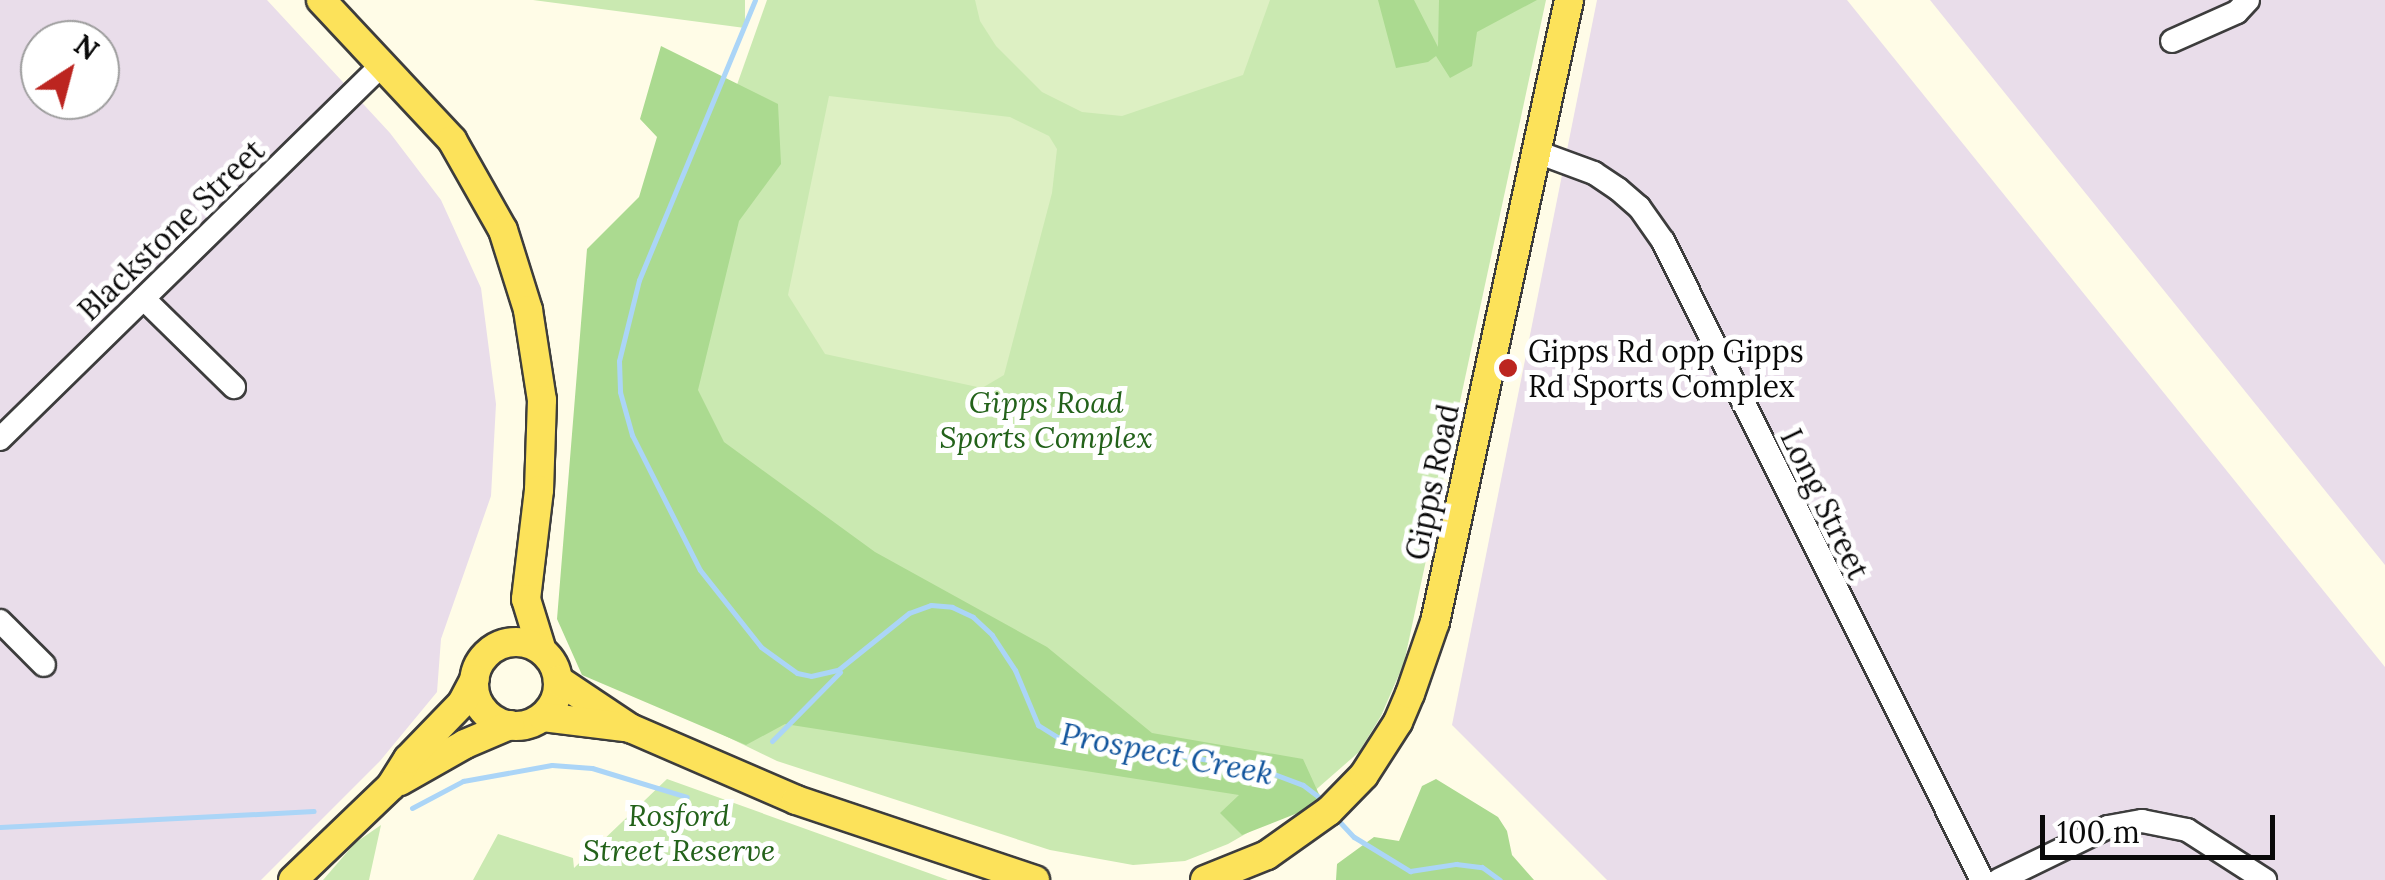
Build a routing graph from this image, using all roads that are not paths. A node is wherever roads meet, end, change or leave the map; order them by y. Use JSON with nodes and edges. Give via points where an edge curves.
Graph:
{"nodes":[{"id":1,"x":321,"y":0,"type":"edge"},
{"id":2,"x":1570,"y":0,"type":"edge"},
{"id":3,"x":2248,"y":0,"type":"edge"},
{"id":4,"x":2172,"y":41,"type":"dead end"},
{"id":5,"x":384,"y":64,"type":"junction"},
{"id":6,"x":1537,"y":152,"type":"junction"},
{"id":7,"x":144,"y":299,"type":"junction"},
{"id":8,"x":234,"y":387,"type":"dead end"},
{"id":9,"x":0,"y":439,"type":"edge"},
{"id":10,"x":526,"y":599,"type":"junction"},
{"id":11,"x":0,"y":621,"type":"edge"},
{"id":12,"x":500,"y":646,"type":"junction"},
{"id":13,"x":542,"y":651,"type":"junction"},
{"id":14,"x":44,"y":665,"type":"dead end"},
{"id":15,"x":475,"y":679,"type":"junction"},
{"id":16,"x":558,"y":680,"type":"junction"},
{"id":17,"x":543,"y":717,"type":"junction"},
{"id":18,"x":510,"y":725,"type":"junction"},
{"id":19,"x":630,"y":728,"type":"junction"},
{"id":20,"x":391,"y":786,"type":"junction"},
{"id":21,"x":293,"y":880,"type":"edge"},
{"id":22,"x":1035,"y":880,"type":"edge"},
{"id":23,"x":1205,"y":880,"type":"edge"},
{"id":24,"x":1982,"y":880,"type":"edge"},
{"id":25,"x":1999,"y":880,"type":"edge"},
{"id":26,"x":2264,"y":880,"type":"edge"}],
"edges":[{"from":1,"to":5,"type":"main road"},
{"from":2,"to":6,"type":"main road","name":"Gipps Road"},
{"from":3,"to":4,"type":"street","via":[[2237,12]]},
{"from":5,"to":7,"type":"street","name":"Blackstone Street"},
{"from":5,"to":10,"type":"main road","via":[[452,140],[503,230],[528,310],[542,400],[540,490]]},
{"from":6,"to":23,"type":"main road","name":"Gipps Road","via":[[1427,651],[1398,722],[1349,790],[1311,826],[1256,860]]},
{"from":6,"to":24,"type":"street","name":"Long Street","via":[[1618,189],[1662,241]]},
{"from":7,"to":8,"type":"street"},
{"from":7,"to":9,"type":"street","name":"Blackstone Street"},
{"from":10,"to":12,"type":"main road"},
{"from":10,"to":13,"type":"main road"},
{"from":11,"to":14,"type":"street"},
{"from":12,"to":13,"type":"main road","via":[[519,642]]},
{"from":12,"to":15,"type":"main road","via":[[480,663]]},
{"from":13,"to":16,"type":"main road"},
{"from":15,"to":18,"type":"main road","via":[[483,710]]},
{"from":15,"to":20,"type":"main road"},
{"from":16,"to":17,"type":"main road"},
{"from":16,"to":19,"type":"main road"},
{"from":17,"to":18,"type":"main road"},
{"from":17,"to":19,"type":"main road"},
{"from":18,"to":20,"type":"main road"},
{"from":19,"to":22,"type":"main road","via":[[796,800]]},
{"from":20,"to":21,"type":"main road"},
{"from":25,"to":26,"type":"street","via":[[2130,822],[2187,830]]}]}
